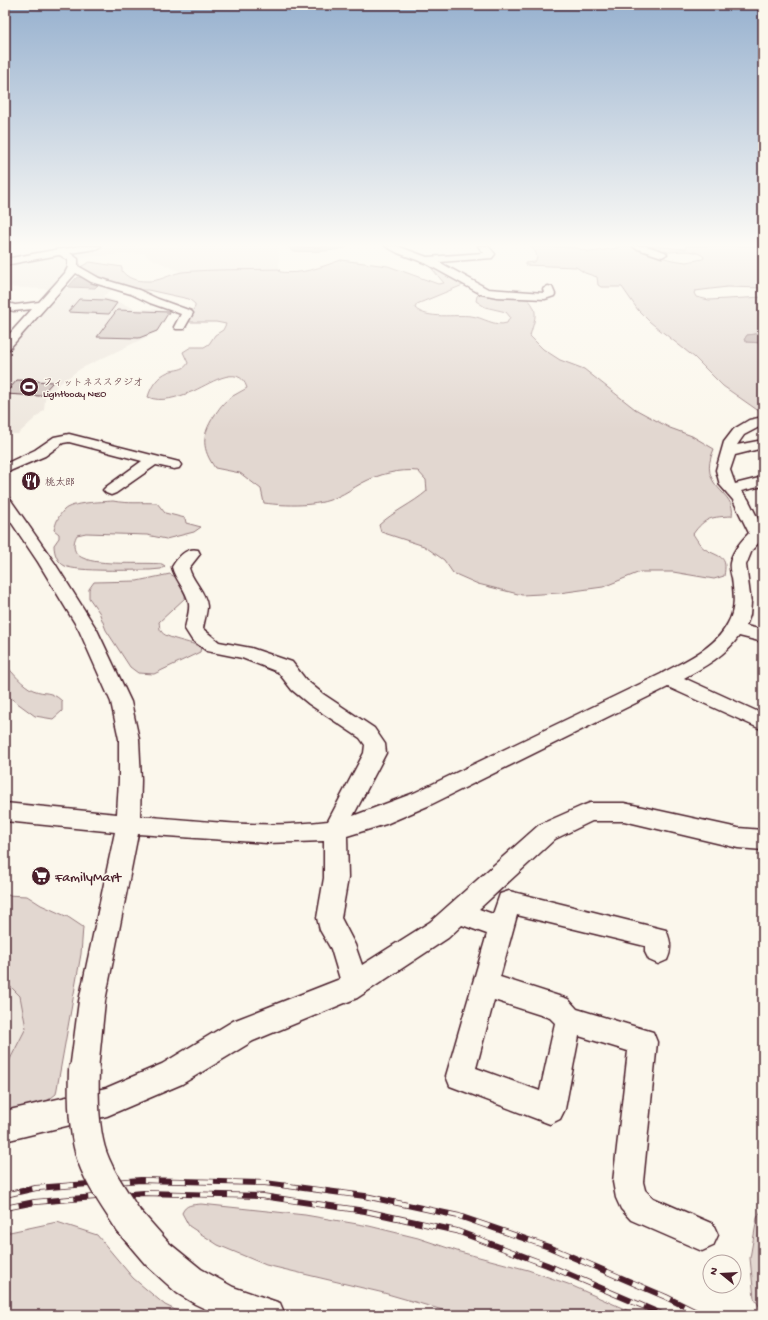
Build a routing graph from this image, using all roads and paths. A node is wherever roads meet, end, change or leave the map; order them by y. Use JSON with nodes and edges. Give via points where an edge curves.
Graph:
{"nodes":[{"id":1,"x":40,"y":308,"type":"edge"},
{"id":2,"x":172,"y":308,"type":"edge"},
{"id":3,"x":12,"y":324,"type":"dead end"},
{"id":4,"x":25,"y":324,"type":"junction"},
{"id":5,"x":180,"y":327,"type":"dead end"},
{"id":6,"x":5,"y":346,"type":"edge"},
{"id":7,"x":763,"y":421,"type":"edge"},
{"id":8,"x":763,"y":444,"type":"edge"},
{"id":9,"x":727,"y":452,"type":"junction"},
{"id":10,"x":153,"y":460,"type":"junction"},
{"id":11,"x":174,"y":465,"type":"dead end"},
{"id":12,"x":5,"y":469,"type":"edge"},
{"id":13,"x":763,"y":481,"type":"edge"},
{"id":14,"x":732,"y":489,"type":"junction"},
{"id":15,"x":111,"y":490,"type":"dead end"},
{"id":16,"x":5,"y":502,"type":"edge"},
{"id":17,"x":760,"y":532,"type":"edge"},
{"id":18,"x":192,"y":554,"type":"dead end"},
{"id":19,"x":734,"y":629,"type":"junction"},
{"id":20,"x":763,"y":636,"type":"edge"},
{"id":21,"x":668,"y":679,"type":"junction"},
{"id":22,"x":763,"y":723,"type":"edge"},
{"id":23,"x":5,"y":812,"type":"edge"},
{"id":24,"x":128,"y":825,"type":"junction"},
{"id":25,"x":335,"y":830,"type":"junction"},
{"id":26,"x":763,"y":840,"type":"edge"},
{"id":27,"x":458,"y":912,"type":"junction"},
{"id":28,"x":501,"y":928,"type":"junction"},
{"id":29,"x":658,"y":952,"type":"dead end"},
{"id":30,"x":355,"y":984,"type":"junction"},
{"id":31,"x":486,"y":985,"type":"junction"},
{"id":32,"x":569,"y":1020,"type":"junction"},
{"id":33,"x":5,"y":1126,"type":"edge"},
{"id":34,"x":702,"y":1234,"type":"dead end"},
{"id":35,"x":268,"y":1315,"type":"edge"}],
"edges":[{"from":1,"to":4,"type":"street"},
{"from":2,"to":5,"type":"street","via":[[187,313]]},
{"from":3,"to":4,"type":"street"},
{"from":4,"to":6,"type":"street"},
{"from":7,"to":9,"type":"street","via":[[739,432]]},
{"from":8,"to":9,"type":"street"},
{"from":9,"to":14,"type":"street","via":[[723,470]]},
{"from":10,"to":11,"type":"street"},
{"from":10,"to":12,"type":"street","via":[[69,438],[59,440],[40,453]]},
{"from":10,"to":15,"type":"street"},
{"from":13,"to":14,"type":"street"},
{"from":14,"to":17,"type":"street"},
{"from":16,"to":24,"type":"street","via":[[88,630],[121,702],[129,739]]},
{"from":17,"to":19,"type":"street","via":[[749,542],[738,565],[742,614]]},
{"from":18,"to":25,"type":"street","via":[[180,567],[197,600],[194,629],[199,636],[214,647],[244,652],[285,667],[316,699],[367,734],[376,744],[375,753]]},
{"from":19,"to":20,"type":"street"},
{"from":19,"to":21,"type":"street","via":[[723,643]]},
{"from":21,"to":22,"type":"street"},
{"from":21,"to":25,"type":"street","via":[[422,799],[355,825]]},
{"from":23,"to":24,"type":"street"},
{"from":24,"to":25,"type":"street","via":[[270,834]]},
{"from":24,"to":35,"type":"street","bridge":true,"via":[[92,1001],[84,1070],[85,1126],[91,1151],[99,1171],[128,1220],[142,1239],[172,1270],[211,1295]]},
{"from":25,"to":30,"type":"street","via":[[336,878],[329,918],[342,945]]},
{"from":26,"to":27,"type":"street","via":[[738,838],[624,812],[590,812],[547,832]]},
{"from":27,"to":28,"type":"street"},
{"from":27,"to":30,"type":"street","via":[[439,930]]},
{"from":28,"to":29,"type":"street","via":[[509,902],[657,938]]},
{"from":28,"to":31,"type":"street"},
{"from":30,"to":33,"type":"street","via":[[243,1031],[172,1074],[107,1102]]},
{"from":31,"to":32,"type":"street","via":[[559,1008]]},
{"from":31,"to":32,"type":"street","via":[[460,1076],[550,1109]]},
{"from":32,"to":34,"type":"street","via":[[643,1042],[628,1182],[632,1198],[642,1209]]}]}
